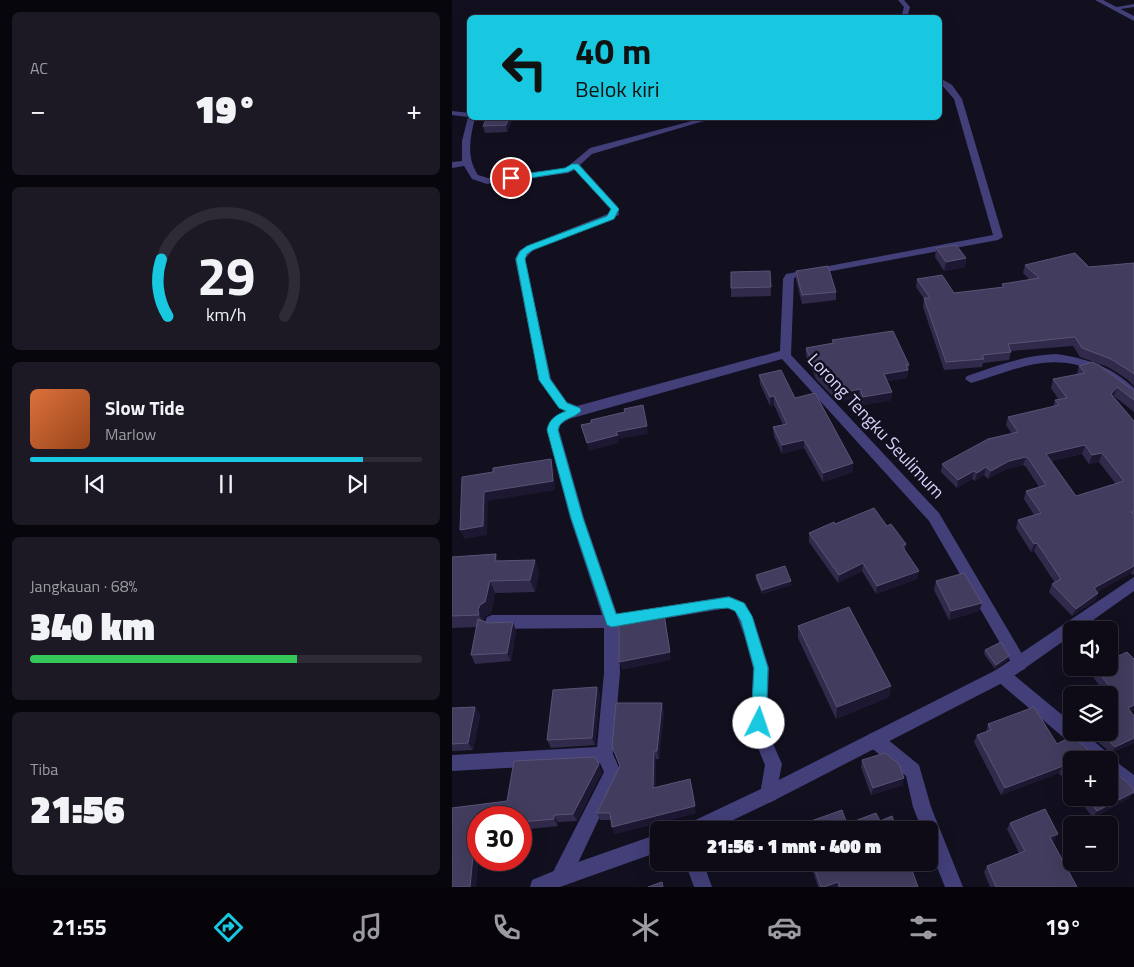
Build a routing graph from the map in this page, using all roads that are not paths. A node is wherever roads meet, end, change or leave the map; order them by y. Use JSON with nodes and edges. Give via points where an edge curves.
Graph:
{"nodes":[{"id":1,"x":901,"y":0,"type":"edge"},
{"id":2,"x":1098,"y":0,"type":"edge"},
{"id":3,"x":1134,"y":4,"type":"edge"},
{"id":4,"x":1118,"y":10,"type":"junction"},
{"id":5,"x":905,"y":15,"type":"edge"},
{"id":6,"x":1134,"y":19,"type":"edge"},
{"id":7,"x":942,"y":82,"type":"edge"},
{"id":8,"x":452,"y":113,"type":"edge"},
{"id":9,"x":467,"y":116,"type":"edge"},
{"id":10,"x":469,"y":120,"type":"edge"},
{"id":11,"x":703,"y":120,"type":"edge"},
{"id":12,"x":467,"y":163,"type":"junction"},
{"id":13,"x":452,"y":165,"type":"edge"},
{"id":14,"x":575,"y":165,"type":"junction"},
{"id":15,"x":785,"y":356,"type":"junction"},
{"id":16,"x":971,"y":379,"type":"dead end"},
{"id":17,"x":1134,"y":396,"type":"edge"},
{"id":18,"x":576,"y":411,"type":"junction"},
{"id":19,"x":1134,"y":583,"type":"edge"},
{"id":20,"x":612,"y":621,"type":"junction"},
{"id":21,"x":492,"y":622,"type":"edge"},
{"id":22,"x":1020,"y":664,"type":"junction"},
{"id":23,"x":1002,"y":675,"type":"junction"},
{"id":24,"x":875,"y":740,"type":"junction"},
{"id":25,"x":1092,"y":751,"type":"edge"},
{"id":26,"x":605,"y":755,"type":"junction"},
{"id":27,"x":452,"y":763,"type":"edge"},
{"id":28,"x":1118,"y":773,"type":"edge"},
{"id":29,"x":1134,"y":786,"type":"edge"},
{"id":30,"x":769,"y":794,"type":"junction"},
{"id":31,"x":712,"y":821,"type":"edge"},
{"id":32,"x":650,"y":846,"type":"edge"},
{"id":33,"x":697,"y":871,"type":"edge"},
{"id":34,"x":561,"y":877,"type":"junction"},
{"id":35,"x":539,"y":887,"type":"edge"},
{"id":36,"x":703,"y":887,"type":"edge"},
{"id":37,"x":954,"y":887,"type":"edge"}],
"edges":[{"from":1,"to":5,"type":"street","via":[[907,7]]},
{"from":2,"to":4,"type":"street"},
{"from":3,"to":4,"type":"lane"},
{"from":4,"to":6,"type":"street"},
{"from":7,"to":15,"type":"street","name":"Lorong Tengku Seulimum","via":[[958,99],[998,237],[790,276]]},
{"from":8,"to":9,"type":"street"},
{"from":10,"to":12,"type":"street","via":[[465,144]]},
{"from":11,"to":14,"type":"street","via":[[594,150]]},
{"from":12,"to":13,"type":"street"},
{"from":12,"to":14,"type":"street","via":[[475,177],[487,181],[568,170]]},
{"from":14,"to":18,"type":"street","via":[[615,209],[614,215],[530,248],[520,259],[545,380],[563,405]]},
{"from":15,"to":18,"type":"street","via":[[778,355]]},
{"from":15,"to":22,"type":"street","name":"Lorong Tengku Seulimum","via":[[934,517]]},
{"from":16,"to":17,"type":"street","via":[[1031,359],[1056,357],[1105,370]]},
{"from":18,"to":20,"type":"street","via":[[559,418],[552,430],[577,518]]},
{"from":19,"to":22,"type":"street"},
{"from":20,"to":21,"type":"street"},
{"from":20,"to":26,"type":"street","via":[[612,673]]},
{"from":20,"to":30,"type":"street","via":[[729,602],[740,607],[761,668],[759,723],[774,764]]},
{"from":22,"to":23,"type":"street"},
{"from":23,"to":24,"type":"street"},
{"from":23,"to":25,"type":"street"},
{"from":24,"to":30,"type":"street"},
{"from":24,"to":37,"type":"street","via":[[913,771],[922,807]]},
{"from":26,"to":27,"type":"street"},
{"from":26,"to":34,"type":"street","via":[[613,772]]},
{"from":28,"to":29,"type":"street"},
{"from":30,"to":31,"type":"street"},
{"from":32,"to":34,"type":"street"},
{"from":33,"to":36,"type":"street"},
{"from":34,"to":35,"type":"street"}]}
